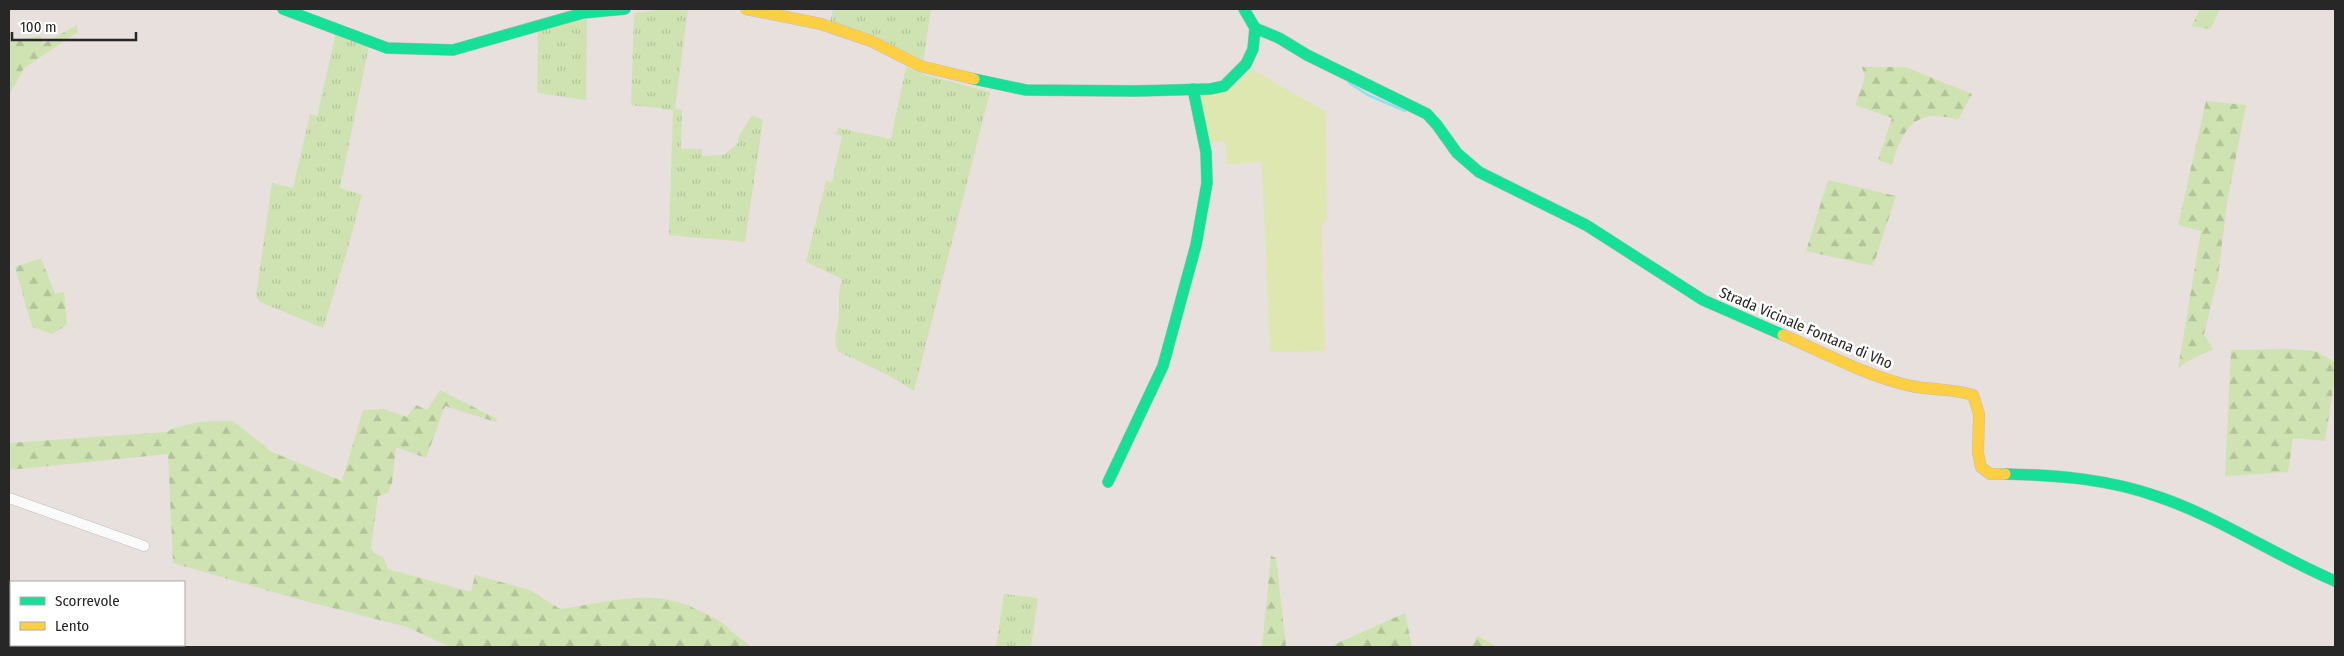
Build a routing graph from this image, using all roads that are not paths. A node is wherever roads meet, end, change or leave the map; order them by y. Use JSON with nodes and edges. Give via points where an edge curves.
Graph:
{"nodes":[{"id":1,"x":283,"y":9,"type":"edge"},
{"id":2,"x":624,"y":9,"type":"edge"},
{"id":3,"x":746,"y":9,"type":"edge"},
{"id":4,"x":1244,"y":9,"type":"edge"},
{"id":5,"x":1255,"y":28,"type":"junction"},
{"id":6,"x":1193,"y":89,"type":"junction"},
{"id":7,"x":1108,"y":482,"type":"dead end"},
{"id":8,"x":9,"y":498,"type":"edge"},
{"id":9,"x":144,"y":546,"type":"dead end"},
{"id":10,"x":2335,"y":581,"type":"edge"}],
"edges":[{"from":1,"to":2,"type":"street","via":[[387,48],[453,50],[583,13]]},
{"from":3,"to":6,"type":"street","via":[[834,28],[871,41],[920,66],[1026,90]]},
{"from":4,"to":5,"type":"street"},
{"from":5,"to":6,"type":"street","via":[[1253,49],[1235,77],[1224,86]]},
{"from":5,"to":10,"type":"street","name":"Strada Vicinale Fontana di Vho","via":[[1427,114],[1437,122],[1464,160],[1479,172],[1586,225],[1703,300],[1881,377],[1916,387],[1973,394],[1979,409],[1978,458],[1984,471],[1990,474],[2074,477],[2148,494],[2183,506],[2301,568]]},
{"from":6,"to":7,"type":"street","via":[[1206,152],[1207,183],[1196,244],[1163,366]]},
{"from":8,"to":9,"type":"street"}]}
